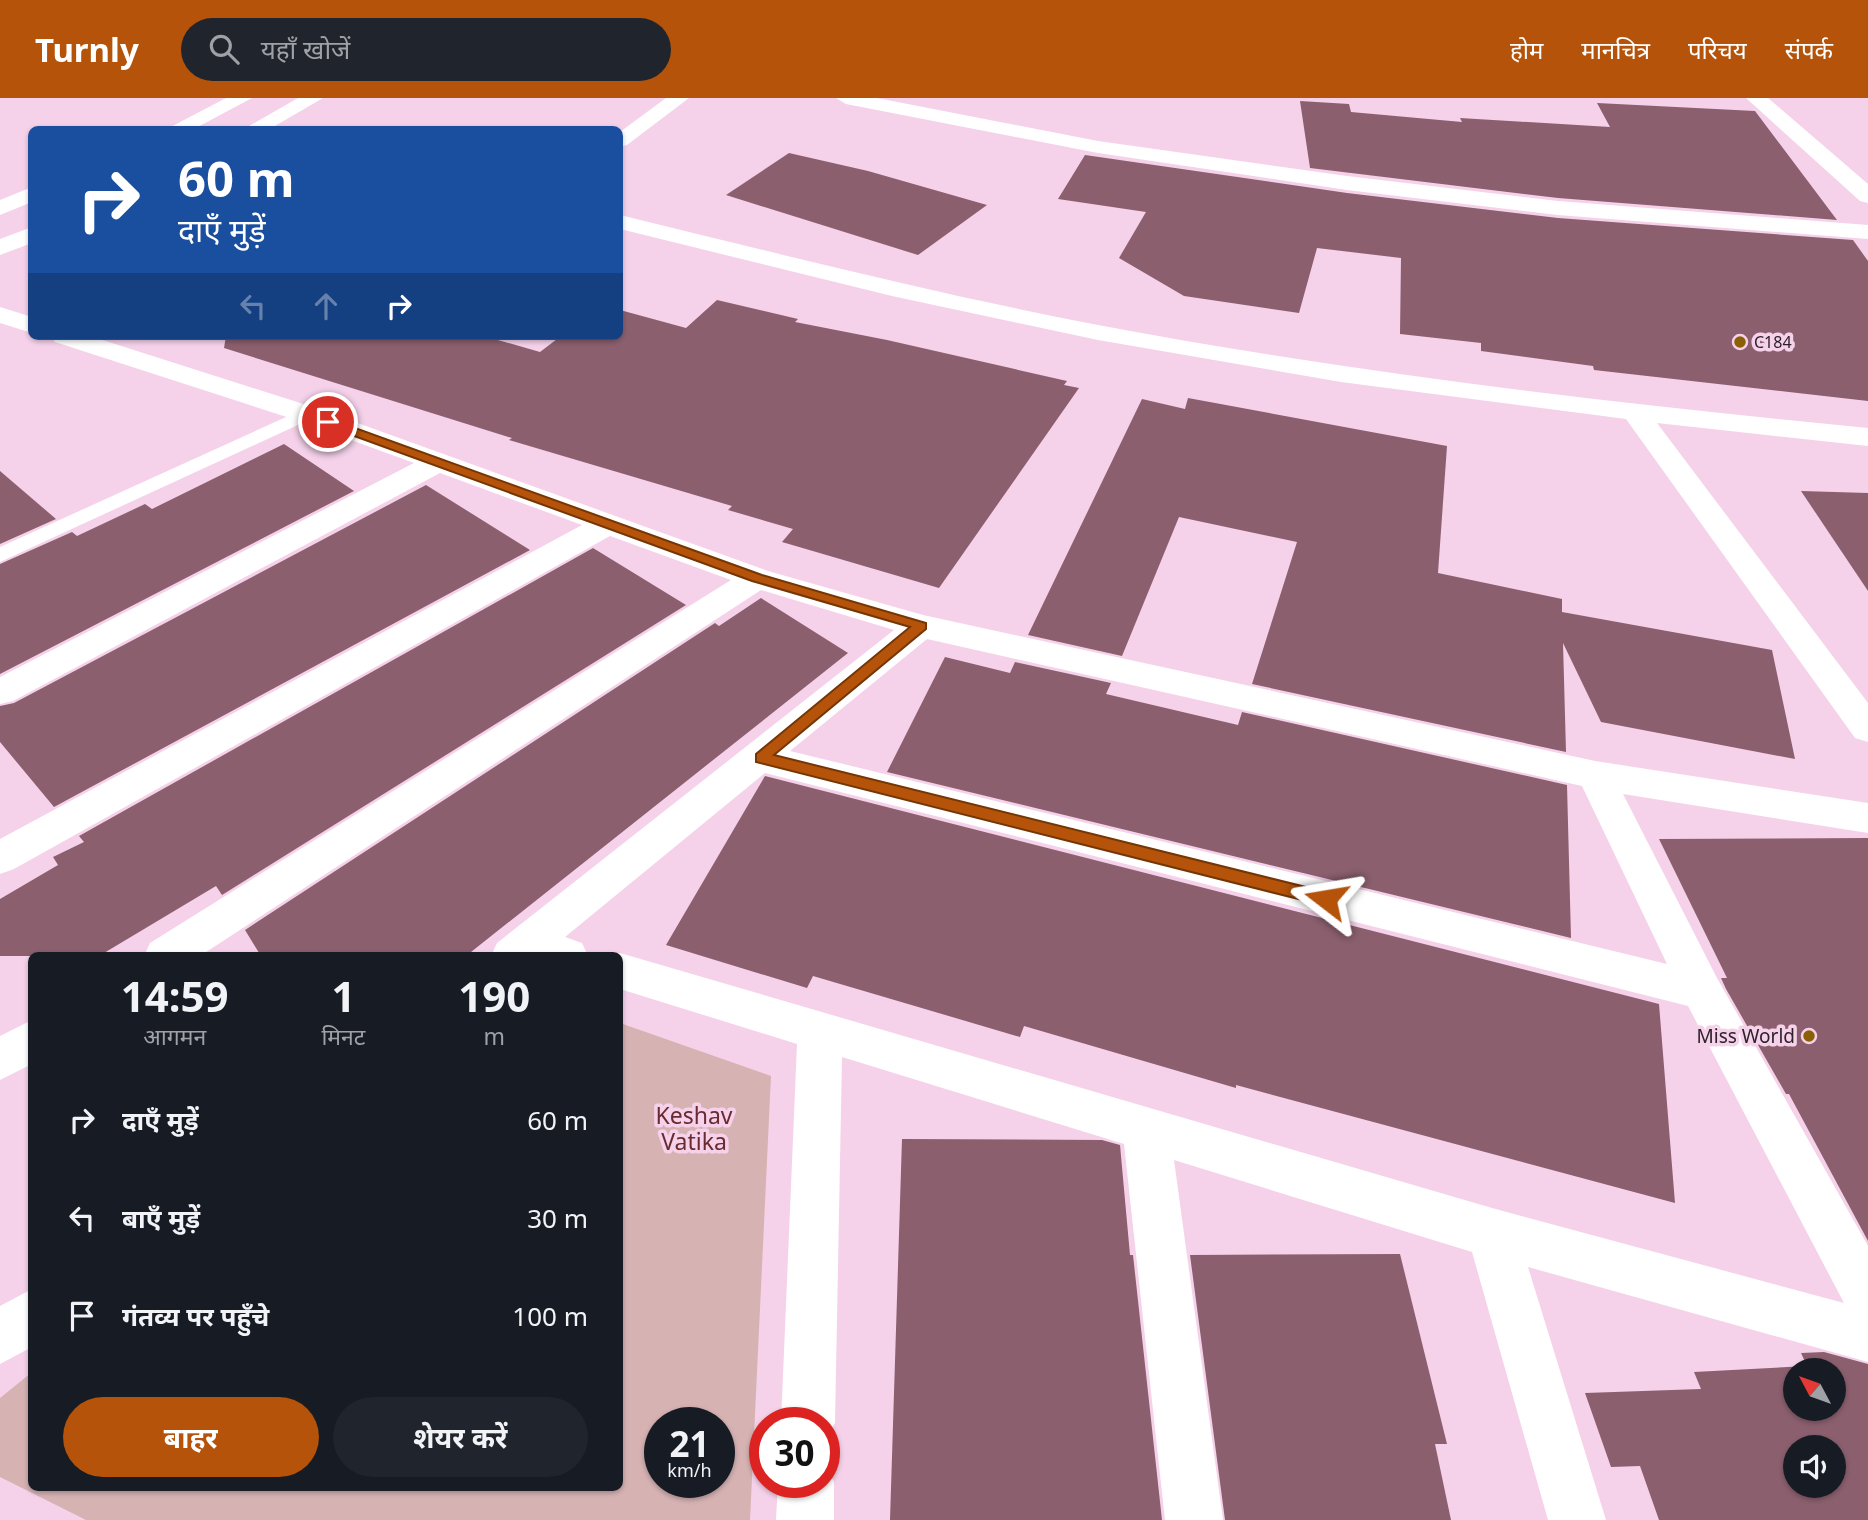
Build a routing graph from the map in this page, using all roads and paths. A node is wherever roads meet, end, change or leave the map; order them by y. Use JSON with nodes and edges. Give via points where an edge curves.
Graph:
{"nodes":[{"id":1,"x":242,"y":98,"type":"edge"},
{"id":2,"x":313,"y":98,"type":"edge"},
{"id":3,"x":679,"y":98,"type":"edge"},
{"id":4,"x":846,"y":98,"type":"edge"},
{"id":5,"x":986,"y":98,"type":"edge"},
{"id":6,"x":1756,"y":98,"type":"edge"},
{"id":7,"x":977,"y":124,"type":"junction"},
{"id":8,"x":183,"y":126,"type":"edge"},
{"id":9,"x":266,"y":126,"type":"edge"},
{"id":10,"x":623,"y":139,"type":"edge"},
{"id":11,"x":28,"y":196,"type":"edge"},
{"id":12,"x":1868,"y":196,"type":"edge"},
{"id":13,"x":0,"y":208,"type":"edge"},
{"id":14,"x":623,"y":223,"type":"edge"},
{"id":15,"x":1868,"y":232,"type":"edge"},
{"id":16,"x":28,"y":236,"type":"edge"},
{"id":17,"x":0,"y":248,"type":"edge"},
{"id":18,"x":0,"y":315,"type":"edge"},
{"id":19,"x":28,"y":324,"type":"edge"},
{"id":20,"x":76,"y":340,"type":"edge"},
{"id":21,"x":306,"y":414,"type":"junction"},
{"id":22,"x":1636,"y":414,"type":"junction"},
{"id":23,"x":1868,"y":437,"type":"edge"},
{"id":24,"x":439,"y":461,"type":"junction"},
{"id":25,"x":610,"y":523,"type":"junction"},
{"id":26,"x":0,"y":555,"type":"edge"},
{"id":27,"x":757,"y":578,"type":"junction"},
{"id":28,"x":921,"y":626,"type":"junction"},
{"id":29,"x":0,"y":692,"type":"edge"},
{"id":30,"x":1868,"y":729,"type":"edge"},
{"id":31,"x":761,"y":758,"type":"junction"},
{"id":32,"x":1595,"y":775,"type":"junction"},
{"id":33,"x":1868,"y":818,"type":"edge"},
{"id":34,"x":0,"y":858,"type":"edge"},
{"id":35,"x":520,"y":950,"type":"edge"},
{"id":36,"x":171,"y":952,"type":"edge"},
{"id":37,"x":623,"y":972,"type":"edge"},
{"id":38,"x":1702,"y":991,"type":"junction"},
{"id":39,"x":820,"y":1031,"type":"junction"},
{"id":40,"x":28,"y":1042,"type":"edge"},
{"id":41,"x":0,"y":1060,"type":"edge"},
{"id":42,"x":1146,"y":1128,"type":"junction"},
{"id":43,"x":1492,"y":1234,"type":"junction"},
{"id":44,"x":1868,"y":1297,"type":"edge"},
{"id":45,"x":28,"y":1318,"type":"edge"},
{"id":46,"x":1868,"y":1336,"type":"edge"},
{"id":47,"x":0,"y":1338,"type":"edge"},
{"id":48,"x":808,"y":1407,"type":"edge"},
{"id":49,"x":806,"y":1498,"type":"edge"},
{"id":50,"x":805,"y":1520,"type":"edge"},
{"id":51,"x":1194,"y":1520,"type":"edge"},
{"id":52,"x":1577,"y":1520,"type":"edge"}],
"edges":[{"from":1,"to":8,"type":"street"},
{"from":2,"to":9,"type":"street"},
{"from":3,"to":10,"type":"street"},
{"from":4,"to":7,"type":"street"},
{"from":5,"to":7,"type":"street"},
{"from":6,"to":12,"type":"street"},
{"from":7,"to":15,"type":"street","via":[[1098,147],[1347,183],[1558,208]]},
{"from":11,"to":13,"type":"street"},
{"from":14,"to":22,"type":"street","via":[[913,295],[1165,345],[1441,389]]},
{"from":16,"to":17,"type":"street"},
{"from":18,"to":19,"type":"street"},
{"from":20,"to":21,"type":"street"},
{"from":21,"to":24,"type":"street"},
{"from":21,"to":26,"type":"lane"},
{"from":22,"to":23,"type":"street"},
{"from":22,"to":30,"type":"street"},
{"from":24,"to":25,"type":"street"},
{"from":24,"to":29,"type":"street"},
{"from":25,"to":27,"type":"street"},
{"from":25,"to":34,"type":"street"},
{"from":27,"to":28,"type":"street"},
{"from":27,"to":36,"type":"street"},
{"from":28,"to":31,"type":"street"},
{"from":28,"to":32,"type":"street"},
{"from":31,"to":35,"type":"street"},
{"from":31,"to":38,"type":"street"},
{"from":32,"to":33,"type":"street"},
{"from":32,"to":38,"type":"street"},
{"from":37,"to":39,"type":"street"},
{"from":38,"to":44,"type":"street"},
{"from":39,"to":42,"type":"street"},
{"from":39,"to":48,"type":"street"},
{"from":40,"to":41,"type":"street"},
{"from":42,"to":43,"type":"street"},
{"from":42,"to":51,"type":"street"},
{"from":43,"to":46,"type":"street"},
{"from":43,"to":52,"type":"street"},
{"from":45,"to":47,"type":"street"},
{"from":49,"to":50,"type":"street"}]}
